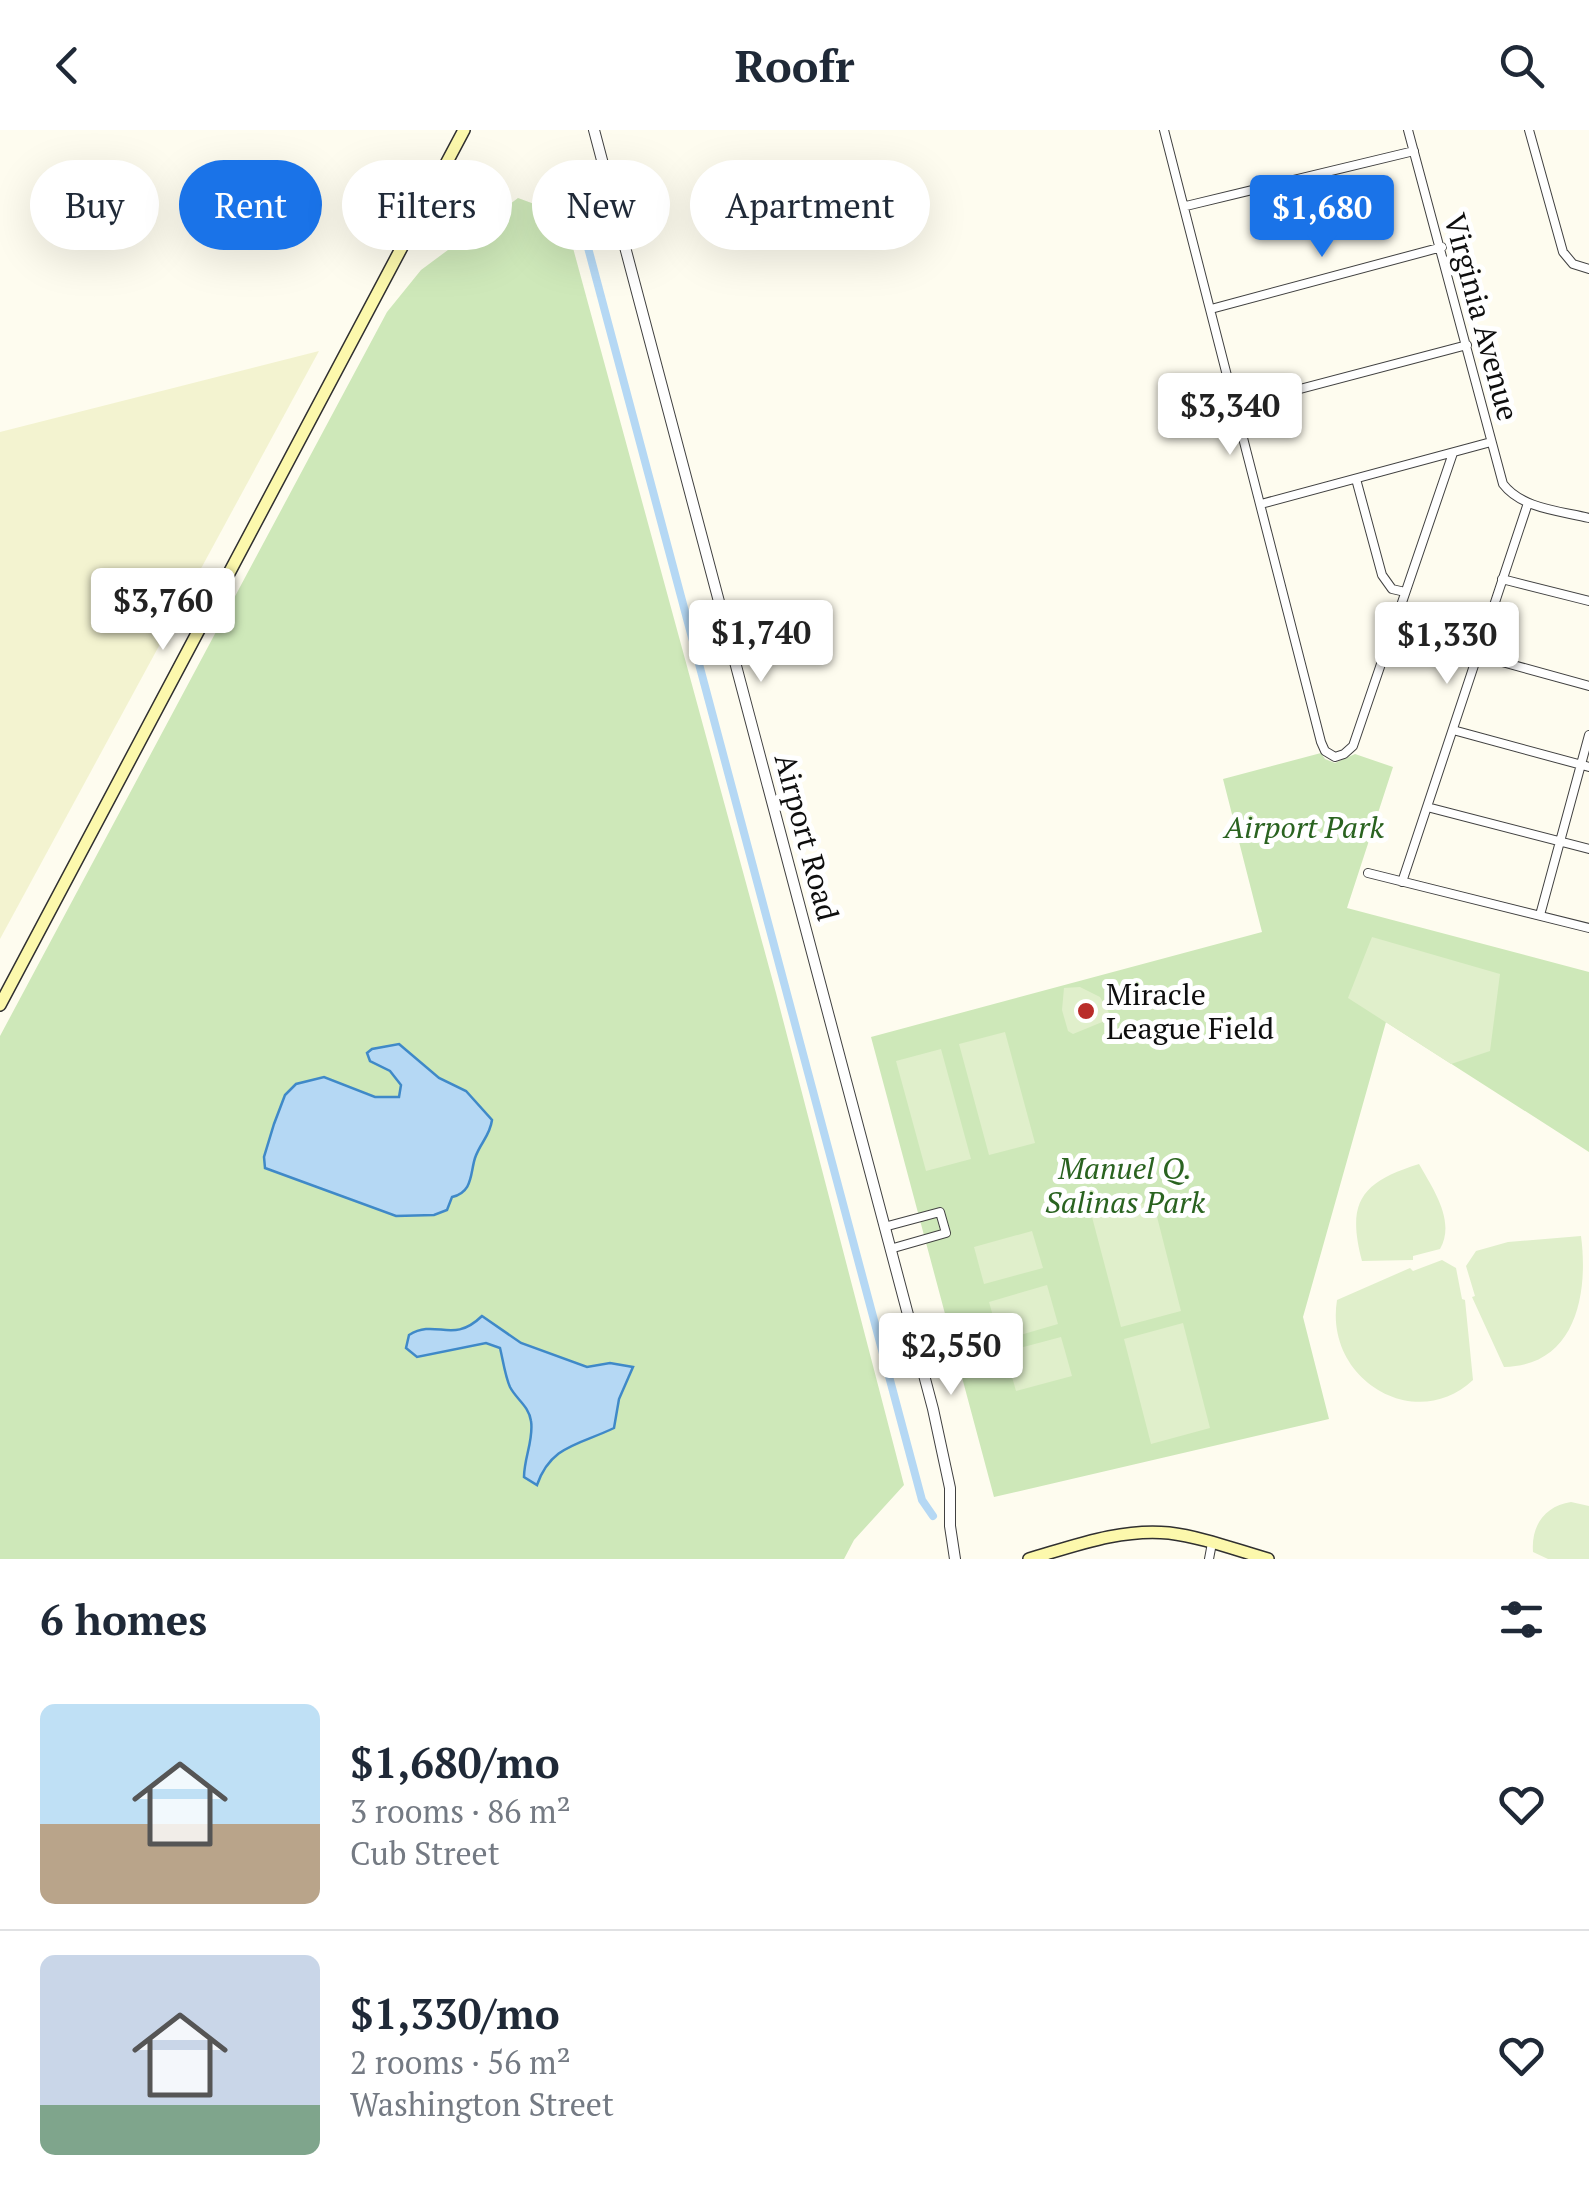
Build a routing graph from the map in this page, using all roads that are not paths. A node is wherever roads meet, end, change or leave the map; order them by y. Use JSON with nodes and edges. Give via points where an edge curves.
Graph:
{"nodes":[{"id":1,"x":467,"y":130,"type":"edge"},
{"id":2,"x":594,"y":130,"type":"edge"},
{"id":3,"x":1164,"y":130,"type":"edge"},
{"id":4,"x":1408,"y":130,"type":"edge"},
{"id":5,"x":1529,"y":130,"type":"edge"},
{"id":6,"x":1414,"y":151,"type":"junction"},
{"id":7,"x":1186,"y":206,"type":"junction"},
{"id":8,"x":1442,"y":247,"type":"junction"},
{"id":9,"x":1589,"y":269,"type":"edge"},
{"id":10,"x":1211,"y":309,"type":"junction"},
{"id":11,"x":1467,"y":345,"type":"junction"},
{"id":12,"x":1235,"y":406,"type":"junction"},
{"id":13,"x":1491,"y":442,"type":"junction"},
{"id":14,"x":1453,"y":454,"type":"junction"},
{"id":15,"x":1432,"y":459,"type":"junction"},
{"id":16,"x":1446,"y":478,"type":"junction"},
{"id":17,"x":1356,"y":479,"type":"junction"},
{"id":18,"x":1528,"y":503,"type":"junction"},
{"id":19,"x":1261,"y":504,"type":"junction"},
{"id":20,"x":1589,"y":518,"type":"edge"},
{"id":21,"x":1502,"y":579,"type":"junction"},
{"id":22,"x":1405,"y":592,"type":"junction"},
{"id":23,"x":1589,"y":601,"type":"edge"},
{"id":24,"x":1477,"y":655,"type":"junction"},
{"id":25,"x":1589,"y":686,"type":"edge"},
{"id":26,"x":1452,"y":730,"type":"junction"},
{"id":27,"x":1589,"y":735,"type":"edge"},
{"id":28,"x":1585,"y":766,"type":"edge"},
{"id":29,"x":1427,"y":807,"type":"junction"},
{"id":30,"x":1560,"y":842,"type":"junction"},
{"id":31,"x":1589,"y":849,"type":"edge"},
{"id":32,"x":1368,"y":874,"type":"dead end"},
{"id":33,"x":1402,"y":882,"type":"junction"},
{"id":34,"x":1540,"y":915,"type":"junction"},
{"id":35,"x":1589,"y":928,"type":"edge"},
{"id":36,"x":0,"y":1005,"type":"edge"},
{"id":37,"x":884,"y":1227,"type":"junction"},
{"id":38,"x":890,"y":1249,"type":"junction"},
{"id":39,"x":1212,"y":1544,"type":"junction"},
{"id":40,"x":955,"y":1559,"type":"edge"},
{"id":41,"x":1030,"y":1559,"type":"edge"},
{"id":42,"x":1209,"y":1559,"type":"edge"},
{"id":43,"x":1268,"y":1559,"type":"edge"}],
"edges":[{"from":1,"to":36,"type":"main road"},
{"from":2,"to":37,"type":"street","name":"Airport Road"},
{"from":3,"to":7,"type":"street"},
{"from":4,"to":6,"type":"street","name":"Virginia Avenue"},
{"from":5,"to":9,"type":"street","via":[[1562,252]]},
{"from":6,"to":7,"type":"street"},
{"from":6,"to":8,"type":"street","name":"Virginia Avenue"},
{"from":7,"to":10,"type":"street"},
{"from":8,"to":10,"type":"street"},
{"from":8,"to":11,"type":"street","name":"Virginia Avenue"},
{"from":10,"to":12,"type":"street"},
{"from":11,"to":12,"type":"street"},
{"from":11,"to":13,"type":"street","name":"Virginia Avenue"},
{"from":12,"to":19,"type":"street"},
{"from":13,"to":14,"type":"street"},
{"from":13,"to":18,"type":"street","name":"Virginia Avenue","via":[[1503,484]]},
{"from":14,"to":15,"type":"street"},
{"from":14,"to":16,"type":"street"},
{"from":15,"to":16,"type":"street"},
{"from":15,"to":17,"type":"street"},
{"from":16,"to":22,"type":"street"},
{"from":17,"to":19,"type":"street"},
{"from":17,"to":22,"type":"street","via":[[1382,576]]},
{"from":18,"to":20,"type":"street"},
{"from":18,"to":21,"type":"street"},
{"from":19,"to":22,"type":"street","via":[[1321,742],[1335,756],[1353,746]]},
{"from":21,"to":23,"type":"street"},
{"from":21,"to":24,"type":"street"},
{"from":24,"to":25,"type":"street"},
{"from":24,"to":26,"type":"street"},
{"from":26,"to":28,"type":"street"},
{"from":26,"to":29,"type":"street"},
{"from":27,"to":28,"type":"street"},
{"from":28,"to":30,"type":"street"},
{"from":29,"to":30,"type":"street"},
{"from":29,"to":33,"type":"street"},
{"from":30,"to":31,"type":"street"},
{"from":30,"to":34,"type":"street"},
{"from":32,"to":33,"type":"street"},
{"from":33,"to":34,"type":"street"},
{"from":34,"to":35,"type":"street"},
{"from":37,"to":38,"type":"street","name":"Airport Road"},
{"from":37,"to":38,"type":"street","via":[[940,1212],[946,1234]]},
{"from":38,"to":40,"type":"street","name":"Airport Road","via":[[945,1458]]},
{"from":39,"to":41,"type":"main road","via":[[1170,1533],[1126,1534]]},
{"from":39,"to":42,"type":"street"},
{"from":39,"to":43,"type":"main road"}]}
